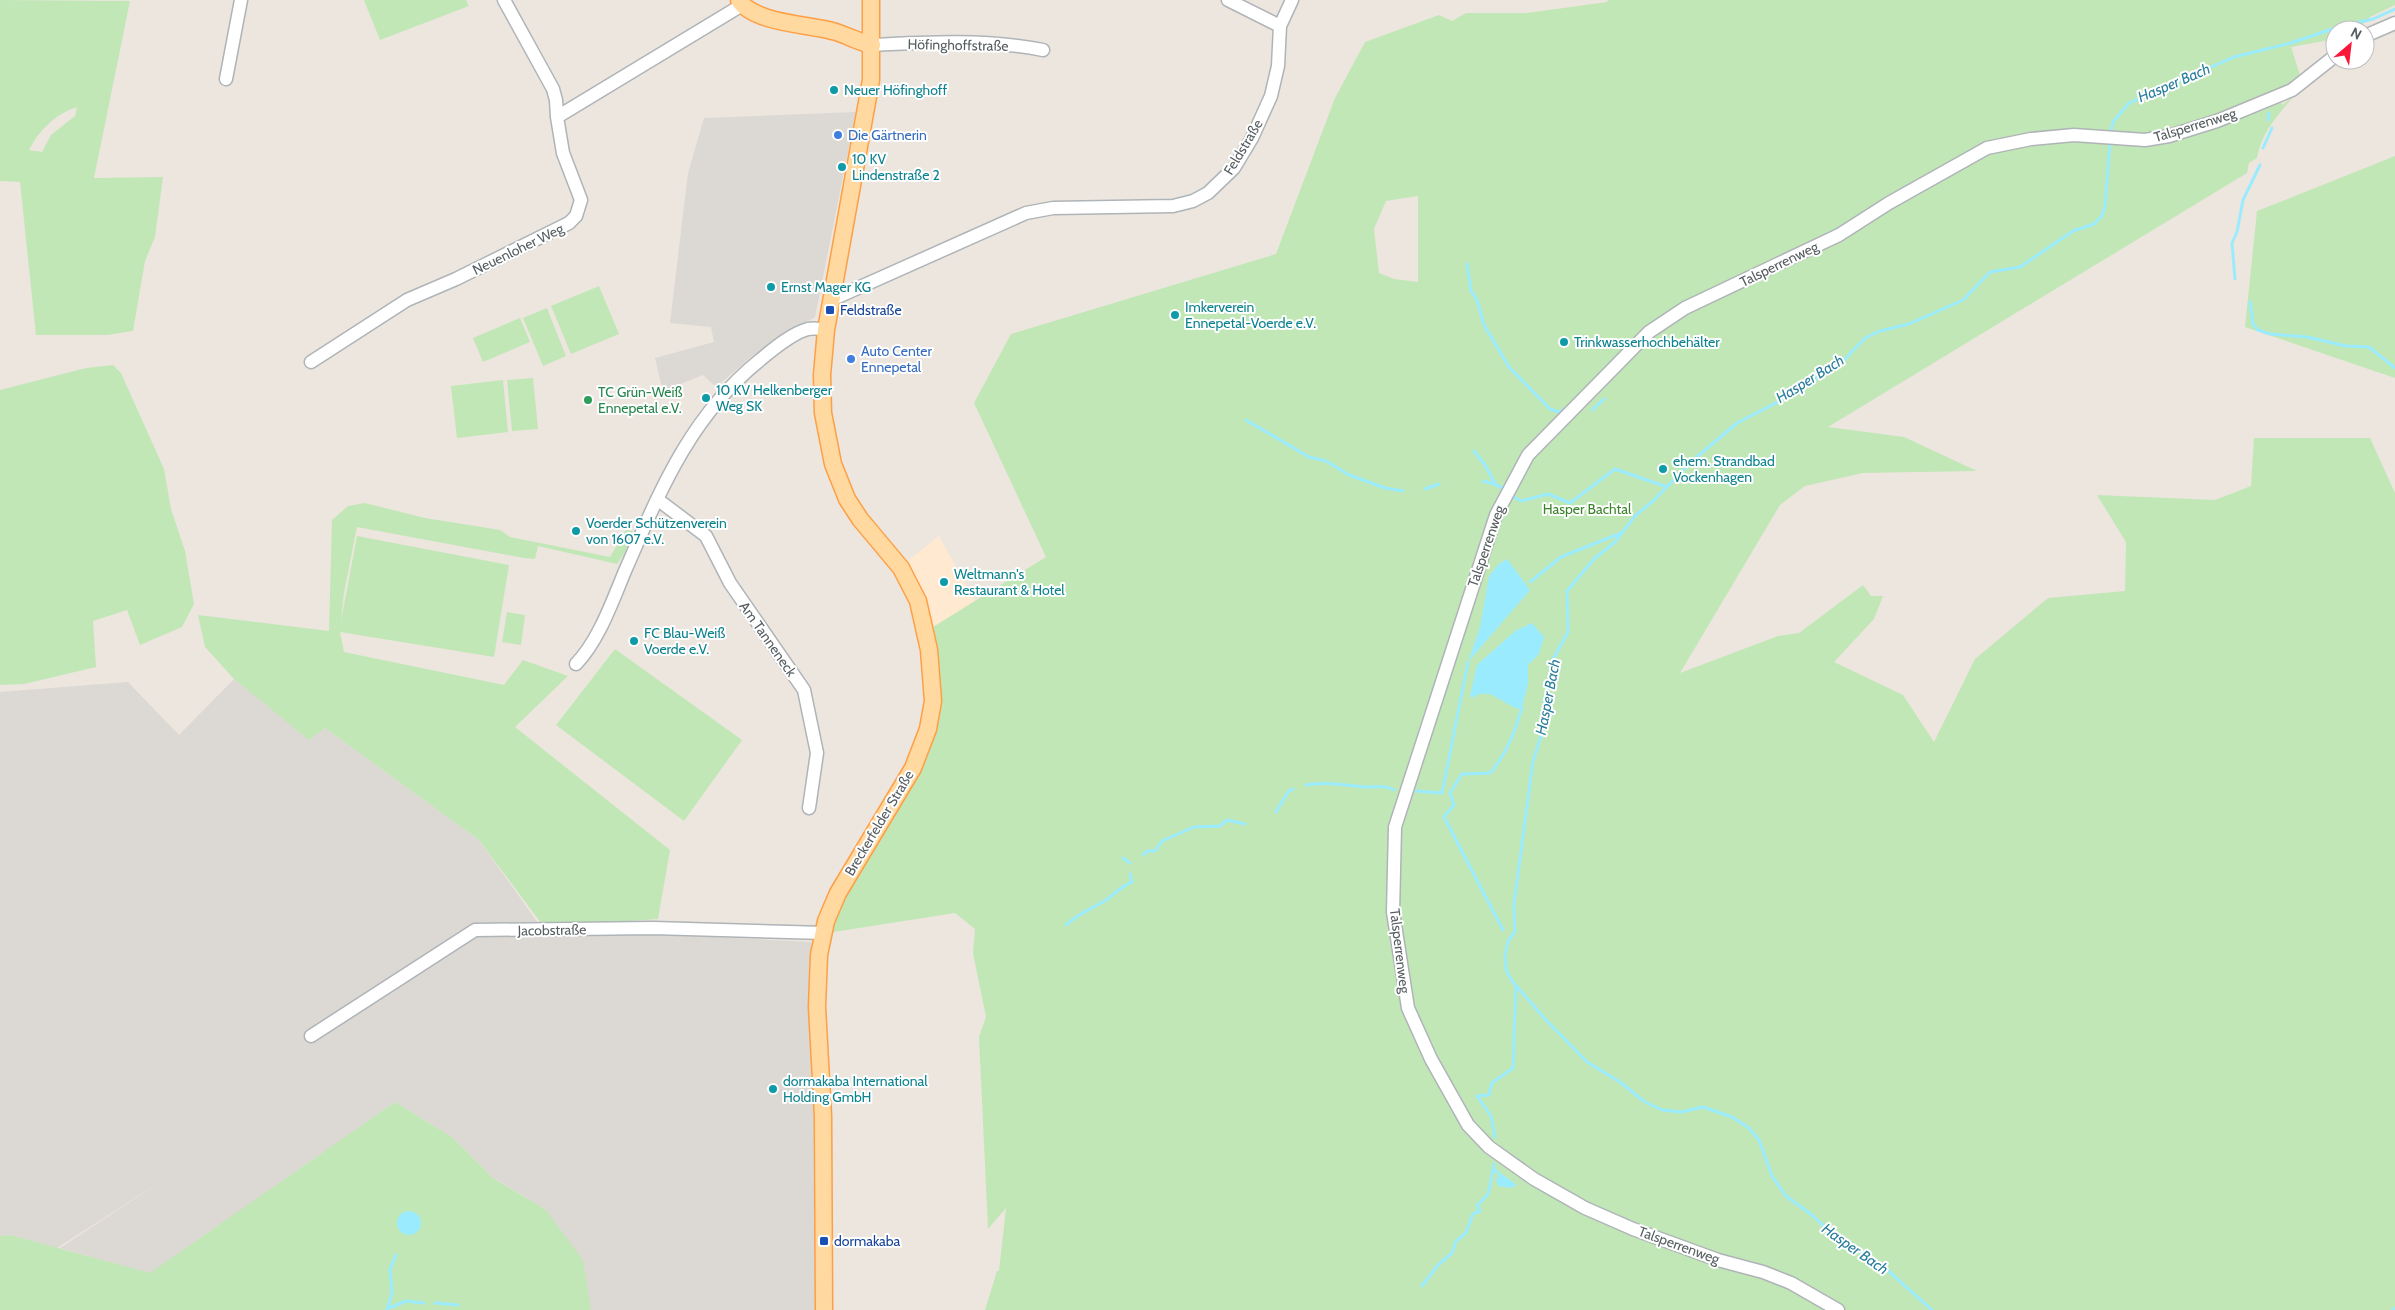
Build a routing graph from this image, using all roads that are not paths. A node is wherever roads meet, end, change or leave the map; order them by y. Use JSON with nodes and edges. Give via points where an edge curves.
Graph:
{"nodes":[{"id":1,"x":241,"y":0,"type":"edge"},
{"id":2,"x":504,"y":0,"type":"edge"},
{"id":3,"x":871,"y":0,"type":"edge"},
{"id":4,"x":1228,"y":0,"type":"edge"},
{"id":5,"x":1292,"y":0,"type":"edge"},
{"id":6,"x":741,"y":2,"type":"edge"},
{"id":7,"x":871,"y":22,"type":"junction"},
{"id":8,"x":2395,"y":23,"type":"edge"},
{"id":9,"x":1280,"y":26,"type":"junction"},
{"id":10,"x":836,"y":32,"type":"junction"},
{"id":11,"x":2375,"y":32,"type":"edge"},
{"id":12,"x":872,"y":45,"type":"junction"},
{"id":13,"x":1043,"y":50,"type":"dead end"},
{"id":14,"x":2325,"y":64,"type":"edge"},
{"id":15,"x":226,"y":79,"type":"dead end"},
{"id":16,"x":557,"y":118,"type":"junction"},
{"id":17,"x":831,"y":300,"type":"junction"},
{"id":18,"x":826,"y":330,"type":"junction"},
{"id":19,"x":311,"y":362,"type":"dead end"},
{"id":20,"x":657,"y":499,"type":"junction"},
{"id":21,"x":576,"y":664,"type":"dead end"},
{"id":22,"x":809,"y":808,"type":"dead end"},
{"id":23,"x":824,"y":933,"type":"junction"},
{"id":24,"x":311,"y":1036,"type":"dead end"},
{"id":25,"x":824,"y":1310,"type":"edge"},
{"id":26,"x":1838,"y":1310,"type":"edge"}],
"edges":[{"from":1,"to":15,"type":"street"},
{"from":2,"to":16,"type":"street","name":"Neuenloher Weg","via":[[553,88]]},
{"from":3,"to":7,"type":"main road","name":"Breckerfelder Straße"},
{"from":4,"to":9,"type":"street"},
{"from":5,"to":9,"type":"street","name":"Feldstraße"},
{"from":6,"to":10,"type":"main road","via":[[758,14]]},
{"from":6,"to":16,"type":"street"},
{"from":7,"to":10,"type":"main road","via":[[861,32]]},
{"from":7,"to":12,"type":"main road","name":"Breckerfelder Straße"},
{"from":8,"to":11,"type":"street"},
{"from":9,"to":17,"type":"street","name":"Feldstraße","via":[[1278,66],[1271,96],[1234,168],[1208,193],[1193,201],[1168,206],[1053,208],[1026,213]]},
{"from":10,"to":12,"type":"main road"},
{"from":12,"to":13,"type":"street","name":"Höfinghoffstraße","via":[[988,43]]},
{"from":12,"to":17,"type":"main road","name":"Breckerfelder Straße","via":[[870,93]]},
{"from":14,"to":26,"type":"street","name":"Talsperrenweg","via":[[2292,90],[2217,121],[2169,136],[2145,140],[2074,136],[2031,138],[1987,148],[1839,235],[1685,308],[1649,332],[1528,455],[1504,496],[1486,542],[1395,827],[1393,912],[1408,1008],[1440,1077],[1468,1125],[1489,1147],[1534,1179],[1585,1208],[1718,1260],[1785,1280]]},
{"from":16,"to":19,"type":"street","name":"Neuenloher Weg","via":[[563,153],[581,200],[573,220],[408,300]]},
{"from":17,"to":18,"type":"main road","name":"Breckerfelder Straße"},
{"from":18,"to":20,"type":"street","via":[[807,329],[779,345],[732,383],[708,410]]},
{"from":18,"to":23,"type":"main road","name":"Breckerfelder Straße","via":[[822,400],[824,426],[837,476],[854,510],[911,585],[925,628],[934,688],[928,729],[913,768],[838,893]]},
{"from":20,"to":21,"type":"street","via":[[608,611],[587,652]]},
{"from":20,"to":22,"type":"street","name":"Am Tanneneck","via":[[706,536],[730,583],[804,690],[817,754]]},
{"from":23,"to":24,"type":"street","name":"Jacobstraße","via":[[653,928],[475,930]]},
{"from":23,"to":25,"type":"main road","name":"Breckerfelder Straße","via":[[816,985],[823,1116]]}]}
